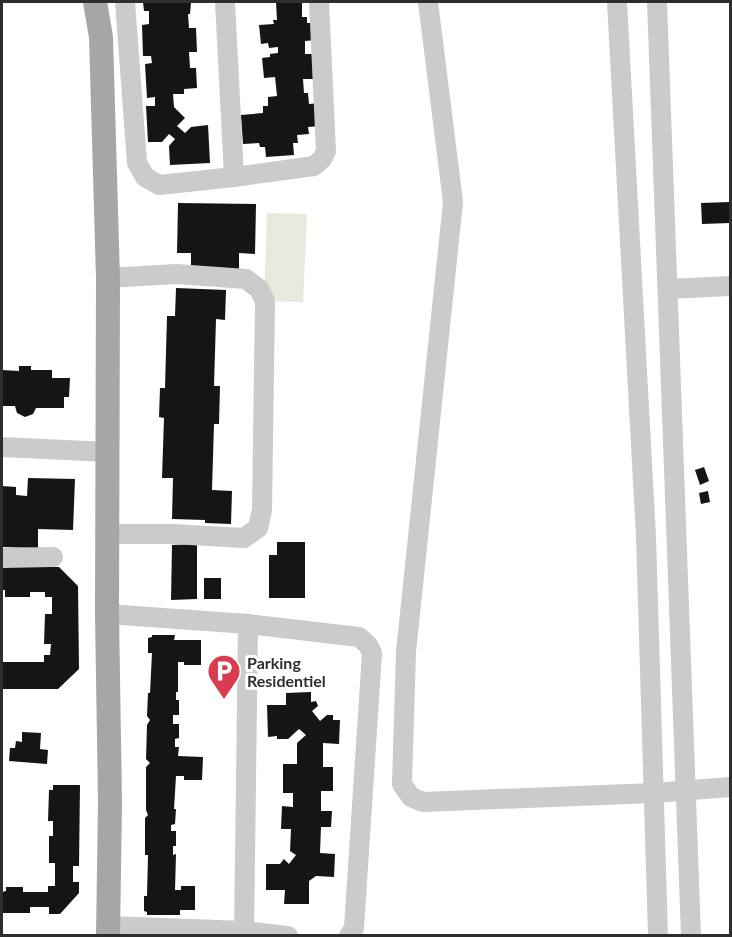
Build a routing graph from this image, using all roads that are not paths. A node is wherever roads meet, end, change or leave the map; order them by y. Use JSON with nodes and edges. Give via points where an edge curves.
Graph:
{"nodes":[{"id":1,"x":95,"y":2,"type":"edge"},
{"id":2,"x":125,"y":2,"type":"edge"},
{"id":3,"x":225,"y":2,"type":"edge"},
{"id":4,"x":319,"y":2,"type":"edge"},
{"id":5,"x":428,"y":2,"type":"edge"},
{"id":6,"x":617,"y":2,"type":"edge"},
{"id":7,"x":657,"y":2,"type":"edge"},
{"id":8,"x":234,"y":177,"type":"junction"},
{"id":9,"x":108,"y":278,"type":"junction"},
{"id":10,"x":730,"y":286,"type":"edge"},
{"id":11,"x":668,"y":290,"type":"junction"},
{"id":12,"x":2,"y":447,"type":"edge"},
{"id":13,"x":108,"y":452,"type":"junction"},
{"id":14,"x":107,"y":534,"type":"junction"},
{"id":15,"x":53,"y":557,"type":"dead end"},
{"id":16,"x":2,"y":558,"type":"edge"},
{"id":17,"x":107,"y":614,"type":"junction"},
{"id":18,"x":248,"y":624,"type":"junction"},
{"id":19,"x":730,"y":787,"type":"edge"},
{"id":20,"x":684,"y":789,"type":"junction"},
{"id":21,"x":654,"y":793,"type":"junction"},
{"id":22,"x":108,"y":931,"type":"edge"},
{"id":23,"x":244,"y":933,"type":"edge"},
{"id":24,"x":288,"y":936,"type":"edge"},
{"id":25,"x":349,"y":936,"type":"edge"},
{"id":26,"x":658,"y":936,"type":"edge"},
{"id":27,"x":691,"y":936,"type":"edge"}],
"edges":[{"from":1,"to":9,"type":"main road","via":[[101,37]]},
{"from":2,"to":8,"type":"street","via":[[137,163],[145,177],[159,185]]},
{"from":3,"to":8,"type":"street"},
{"from":4,"to":8,"type":"street","via":[[326,151],[314,166]]},
{"from":5,"to":21,"type":"street","via":[[453,202],[406,652],[402,784],[411,797],[423,802]]},
{"from":6,"to":21,"type":"street","via":[[646,537]]},
{"from":7,"to":11,"type":"street"},
{"from":9,"to":13,"type":"main road"},
{"from":9,"to":14,"type":"street","via":[[176,274],[246,279],[259,289],[265,301],[262,510],[258,528],[244,538]]},
{"from":10,"to":11,"type":"street"},
{"from":11,"to":20,"type":"street"},
{"from":12,"to":13,"type":"street"},
{"from":13,"to":14,"type":"main road"},
{"from":14,"to":17,"type":"main road"},
{"from":15,"to":16,"type":"street"},
{"from":17,"to":18,"type":"street"},
{"from":17,"to":22,"type":"main road"},
{"from":18,"to":23,"type":"street"},
{"from":18,"to":25,"type":"street","via":[[359,637],[372,653],[354,927]]},
{"from":19,"to":20,"type":"street"},
{"from":20,"to":21,"type":"street"},
{"from":20,"to":27,"type":"street"},
{"from":21,"to":26,"type":"street"},
{"from":22,"to":23,"type":"street"},
{"from":23,"to":24,"type":"street"}]}
